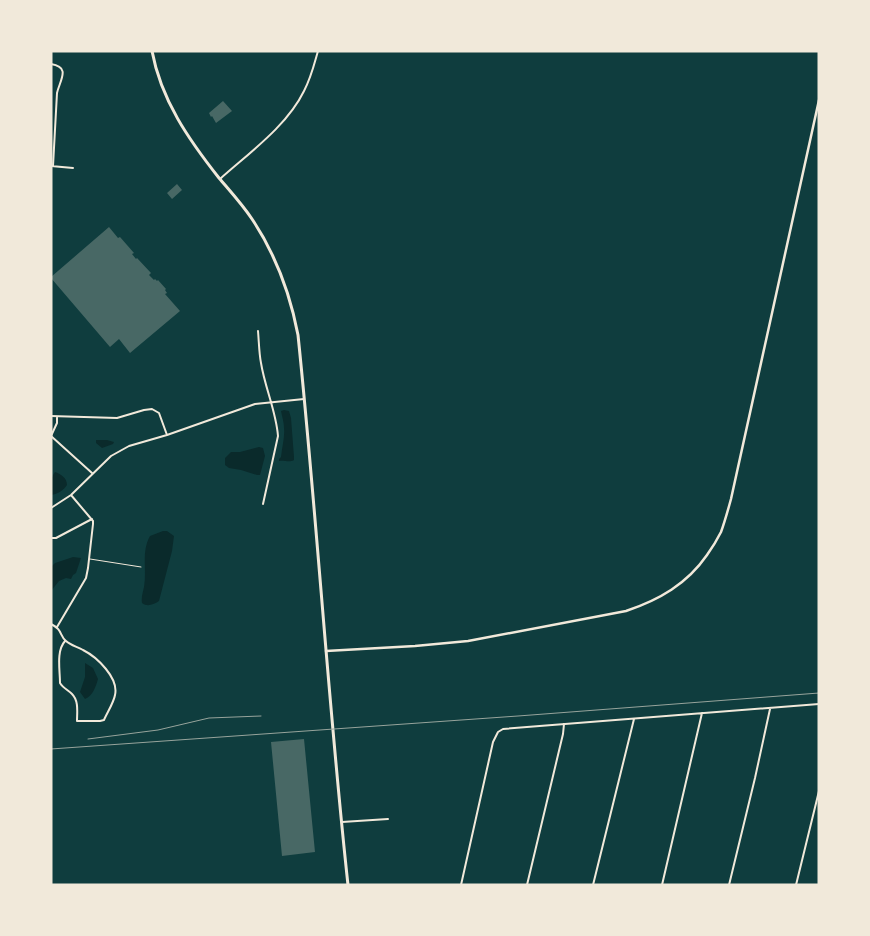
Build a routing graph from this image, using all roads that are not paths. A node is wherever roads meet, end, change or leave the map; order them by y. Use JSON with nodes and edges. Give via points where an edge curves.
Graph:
{"nodes":[{"id":1,"x":152,"y":51,"type":"edge"},
{"id":2,"x":318,"y":51,"type":"edge"},
{"id":3,"x":51,"y":64,"type":"edge"},
{"id":4,"x":51,"y":92,"type":"edge"},
{"id":5,"x":57,"y":93,"type":"junction"},
{"id":6,"x":819,"y":100,"type":"edge"},
{"id":7,"x":52,"y":166,"type":"edge"},
{"id":8,"x":73,"y":168,"type":"dead end"},
{"id":9,"x":220,"y":179,"type":"junction"},
{"id":10,"x":258,"y":331,"type":"dead end"},
{"id":11,"x":304,"y":399,"type":"junction"},
{"id":12,"x":271,"y":402,"type":"junction"},
{"id":13,"x":51,"y":416,"type":"edge"},
{"id":14,"x":57,"y":416,"type":"junction"},
{"id":15,"x":167,"y":435,"type":"junction"},
{"id":16,"x":51,"y":436,"type":"edge"},
{"id":17,"x":92,"y":473,"type":"junction"},
{"id":18,"x":71,"y":495,"type":"junction"},
{"id":19,"x":263,"y":504,"type":"dead end"},
{"id":20,"x":51,"y":508,"type":"edge"},
{"id":21,"x":92,"y":519,"type":"junction"},
{"id":22,"x":51,"y":538,"type":"edge"},
{"id":23,"x":90,"y":559,"type":"junction"},
{"id":24,"x":141,"y":567,"type":"dead end"},
{"id":25,"x":51,"y":624,"type":"edge"},
{"id":26,"x":57,"y":627,"type":"junction"},
{"id":27,"x":65,"y":641,"type":"junction"},
{"id":28,"x":326,"y":651,"type":"junction"},
{"id":29,"x":819,"y":704,"type":"edge"},
{"id":30,"x":770,"y":708,"type":"junction"},
{"id":31,"x":702,"y":713,"type":"junction"},
{"id":32,"x":634,"y":719,"type":"junction"},
{"id":33,"x":564,"y":724,"type":"junction"},
{"id":34,"x":819,"y":791,"type":"edge"},
{"id":35,"x":388,"y":819,"type":"dead end"},
{"id":36,"x":342,"y":822,"type":"junction"},
{"id":37,"x":348,"y":885,"type":"edge"},
{"id":38,"x":460,"y":885,"type":"edge"},
{"id":39,"x":527,"y":885,"type":"edge"},
{"id":40,"x":594,"y":885,"type":"edge"},
{"id":41,"x":662,"y":885,"type":"edge"},
{"id":42,"x":729,"y":885,"type":"edge"},
{"id":43,"x":796,"y":885,"type":"edge"}],
"edges":[{"from":1,"to":9,"type":"main road","via":[[163,92],[188,137]]},
{"from":2,"to":9,"type":"street","via":[[311,76],[293,111]]},
{"from":3,"to":5,"type":"street","via":[[58,65],[63,71]]},
{"from":4,"to":5,"type":"street"},
{"from":5,"to":7,"type":"street"},
{"from":6,"to":28,"type":"street","via":[[728,513],[720,534],[701,563],[672,590],[641,606],[619,612],[468,641]]},
{"from":7,"to":8,"type":"street"},
{"from":9,"to":11,"type":"main road","via":[[252,220],[282,274],[298,335]]},
{"from":10,"to":12,"type":"street","via":[[260,362]]},
{"from":11,"to":12,"type":"street"},
{"from":11,"to":28,"type":"main road"},
{"from":12,"to":15,"type":"street","via":[[255,404]]},
{"from":12,"to":19,"type":"street","via":[[278,436]]},
{"from":13,"to":14,"type":"street"},
{"from":14,"to":15,"type":"street","via":[[117,418],[152,409],[159,413]]},
{"from":14,"to":16,"type":"street"},
{"from":15,"to":17,"type":"street","via":[[129,446],[111,456]]},
{"from":16,"to":17,"type":"street"},
{"from":17,"to":18,"type":"street"},
{"from":18,"to":20,"type":"street"},
{"from":18,"to":21,"type":"street"},
{"from":21,"to":22,"type":"street"},
{"from":21,"to":23,"type":"street"},
{"from":23,"to":24,"type":"lane"},
{"from":23,"to":26,"type":"street","via":[[86,578]]},
{"from":25,"to":26,"type":"street"},
{"from":26,"to":27,"type":"street"},
{"from":27,"to":27,"type":"street","via":[[60,651],[60,683],[76,698],[77,721],[104,720],[116,695],[114,680],[99,661]]},
{"from":28,"to":36,"type":"main road"},
{"from":29,"to":30,"type":"street"},
{"from":30,"to":31,"type":"street"},
{"from":30,"to":42,"type":"street"},
{"from":31,"to":32,"type":"street"},
{"from":31,"to":41,"type":"street"},
{"from":32,"to":33,"type":"street"},
{"from":32,"to":40,"type":"street"},
{"from":33,"to":38,"type":"street","via":[[509,727],[498,732]]},
{"from":33,"to":39,"type":"street"},
{"from":34,"to":43,"type":"street"},
{"from":35,"to":36,"type":"street"},
{"from":36,"to":37,"type":"main road"}]}
